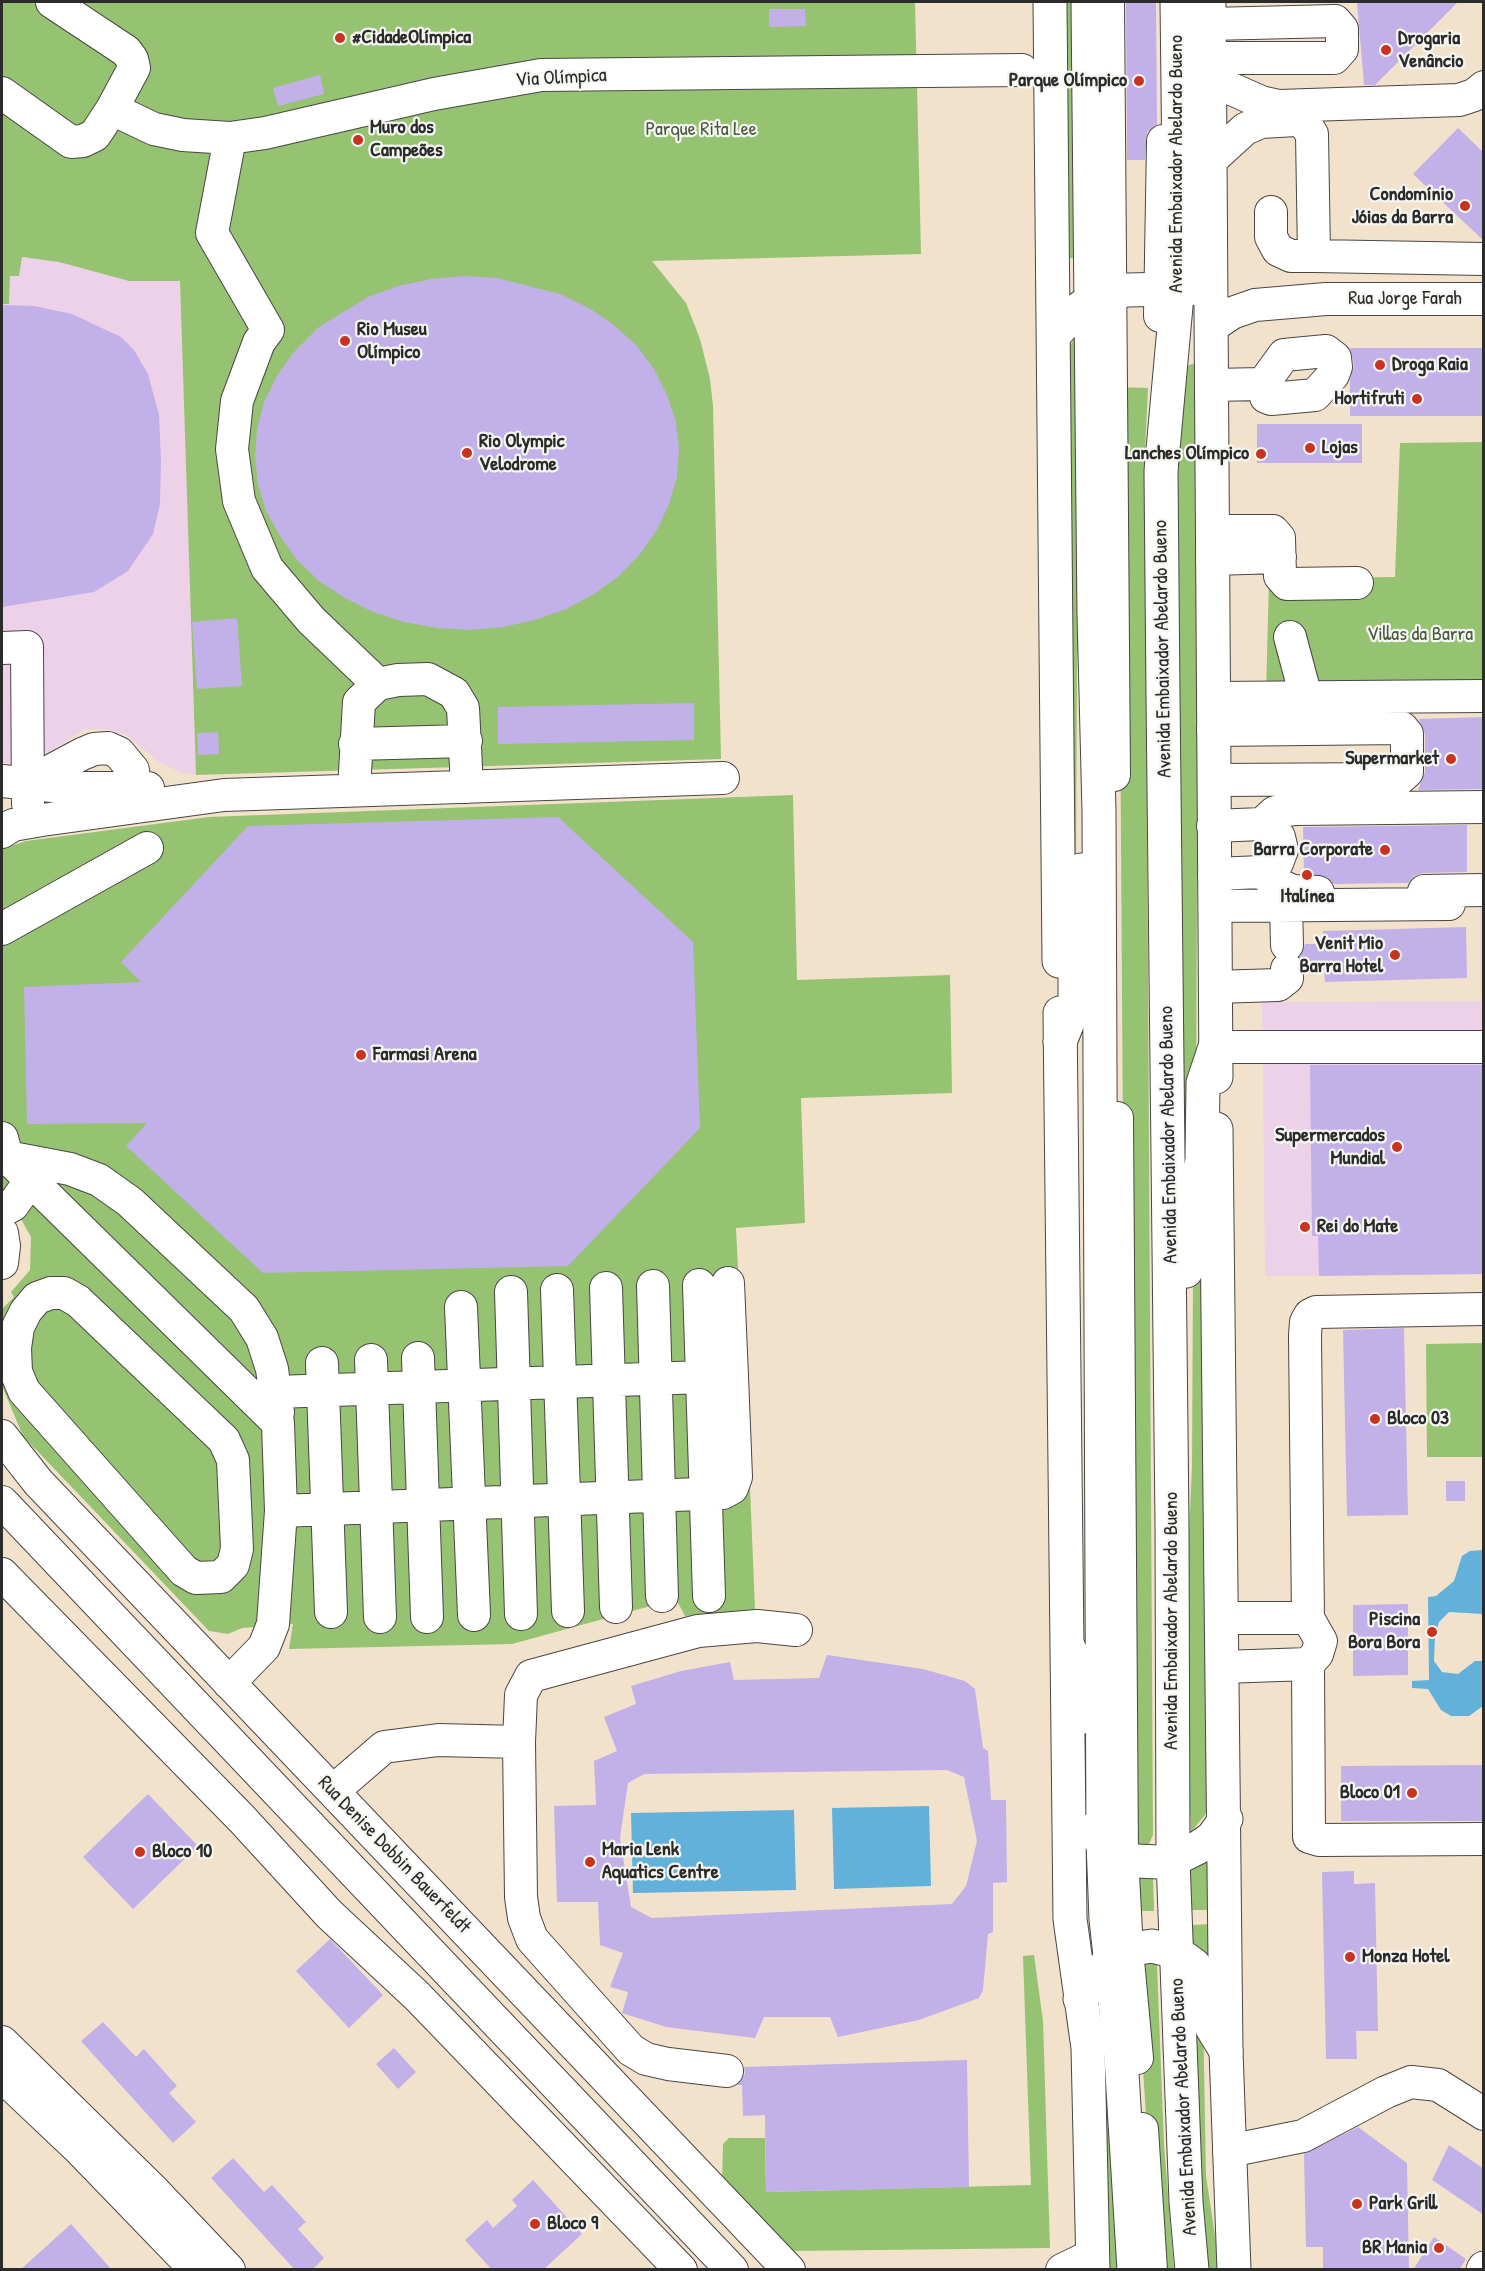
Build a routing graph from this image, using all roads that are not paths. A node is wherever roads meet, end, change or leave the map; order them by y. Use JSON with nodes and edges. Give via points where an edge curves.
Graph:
{"nodes":[{"id":1,"x":52,"y":2,"type":"edge"},
{"id":2,"x":1050,"y":2,"type":"edge"},
{"id":3,"x":1088,"y":2,"type":"edge"},
{"id":4,"x":1108,"y":2,"type":"edge"},
{"id":5,"x":1166,"y":2,"type":"edge"},
{"id":6,"x":1177,"y":2,"type":"edge"},
{"id":7,"x":1209,"y":13,"type":"edge"},
{"id":8,"x":1209,"y":69,"type":"junction"},
{"id":9,"x":1022,"y":70,"type":"dead end"},
{"id":10,"x":2,"y":93,"type":"edge"},
{"id":11,"x":1480,"y":95,"type":"edge"},
{"id":12,"x":112,"y":109,"type":"junction"},
{"id":13,"x":230,"y":138,"type":"junction"},
{"id":14,"x":1210,"y":162,"type":"junction"},
{"id":15,"x":1271,"y":212,"type":"dead end"},
{"id":16,"x":1314,"y":256,"type":"junction"},
{"id":17,"x":1482,"y":258,"type":"edge"},
{"id":18,"x":1183,"y":289,"type":"junction"},
{"id":19,"x":1101,"y":296,"type":"junction"},
{"id":20,"x":1326,"y":299,"type":"junction"},
{"id":21,"x":1484,"y":300,"type":"edge"},
{"id":22,"x":1211,"y":327,"type":"junction"},
{"id":23,"x":1054,"y":335,"type":"junction"},
{"id":24,"x":1263,"y":384,"type":"dead end"},
{"id":25,"x":1211,"y":385,"type":"junction"},
{"id":26,"x":1212,"y":545,"type":"junction"},
{"id":27,"x":1357,"y":583,"type":"dead end"},
{"id":28,"x":1094,"y":615,"type":"junction"},
{"id":29,"x":1290,"y":637,"type":"dead end"},
{"id":30,"x":2,"y":648,"type":"edge"},
{"id":31,"x":14,"y":681,"type":"edge"},
{"id":32,"x":378,"y":684,"type":"junction"},
{"id":33,"x":1484,"y":696,"type":"edge"},
{"id":34,"x":1306,"y":697,"type":"junction"},
{"id":35,"x":1213,"y":698,"type":"junction"},
{"id":36,"x":1213,"y":730,"type":"junction"},
{"id":37,"x":14,"y":733,"type":"edge"},
{"id":38,"x":466,"y":741,"type":"junction"},
{"id":39,"x":355,"y":744,"type":"junction"},
{"id":40,"x":723,"y":778,"type":"dead end"},
{"id":41,"x":1214,"y":780,"type":"junction"},
{"id":42,"x":14,"y":782,"type":"edge"},
{"id":43,"x":466,"y":787,"type":"junction"},
{"id":44,"x":354,"y":790,"type":"junction"},
{"id":45,"x":124,"y":798,"type":"junction"},
{"id":46,"x":1484,"y":807,"type":"edge"},
{"id":47,"x":5,"y":819,"type":"edge"},
{"id":48,"x":1301,"y":819,"type":"dead end"},
{"id":49,"x":1213,"y":825,"type":"junction"},
{"id":50,"x":1267,"y":828,"type":"junction"},
{"id":51,"x":147,"y":848,"type":"dead end"},
{"id":52,"x":1267,"y":870,"type":"junction"},
{"id":53,"x":1214,"y":874,"type":"junction"},
{"id":54,"x":1484,"y":890,"type":"edge"},
{"id":55,"x":1294,"y":894,"type":"junction"},
{"id":56,"x":1449,"y":904,"type":"dead end"},
{"id":57,"x":1215,"y":906,"type":"junction"},
{"id":58,"x":2,"y":929,"type":"edge"},
{"id":59,"x":1215,"y":987,"type":"junction"},
{"id":60,"x":1446,"y":1033,"type":"dead end"},
{"id":61,"x":1060,"y":1042,"type":"junction"},
{"id":62,"x":1405,"y":1046,"type":"junction"},
{"id":63,"x":1215,"y":1047,"type":"junction"},
{"id":64,"x":1484,"y":1047,"type":"edge"},
{"id":65,"x":4,"y":1148,"type":"edge"},
{"id":66,"x":30,"y":1181,"type":"junction"},
{"id":67,"x":2,"y":1211,"type":"edge"},
{"id":68,"x":2,"y":1233,"type":"edge"},
{"id":69,"x":2,"y":1263,"type":"edge"},
{"id":70,"x":131,"y":1281,"type":"junction"},
{"id":71,"x":714,"y":1284,"type":"dead end"},
{"id":72,"x":653,"y":1286,"type":"dead end"},
{"id":73,"x":606,"y":1288,"type":"dead end"},
{"id":74,"x":557,"y":1290,"type":"dead end"},
{"id":75,"x":511,"y":1292,"type":"dead end"},
{"id":76,"x":461,"y":1308,"type":"dead end"},
{"id":77,"x":1484,"y":1309,"type":"edge"},
{"id":78,"x":96,"y":1319,"type":"junction"},
{"id":79,"x":418,"y":1373,"type":"junction"},
{"id":80,"x":372,"y":1374,"type":"junction"},
{"id":81,"x":323,"y":1377,"type":"junction"},
{"id":82,"x":718,"y":1377,"type":"junction"},
{"id":83,"x":655,"y":1379,"type":"junction"},
{"id":84,"x":609,"y":1380,"type":"junction"},
{"id":85,"x":560,"y":1382,"type":"junction"},
{"id":86,"x":514,"y":1384,"type":"junction"},
{"id":87,"x":464,"y":1385,"type":"junction"},
{"id":88,"x":276,"y":1392,"type":"junction"},
{"id":89,"x":278,"y":1423,"type":"junction"},
{"id":90,"x":2,"y":1436,"type":"edge"},
{"id":91,"x":708,"y":1493,"type":"junction"},
{"id":92,"x":659,"y":1495,"type":"junction"},
{"id":93,"x":612,"y":1497,"type":"junction"},
{"id":94,"x":564,"y":1499,"type":"junction"},
{"id":95,"x":518,"y":1501,"type":"junction"},
{"id":96,"x":2,"y":1502,"type":"edge"},
{"id":97,"x":469,"y":1503,"type":"junction"},
{"id":98,"x":423,"y":1505,"type":"junction"},
{"id":99,"x":376,"y":1507,"type":"junction"},
{"id":100,"x":327,"y":1509,"type":"junction"},
{"id":101,"x":281,"y":1511,"type":"junction"},
{"id":102,"x":1173,"y":1524,"type":"junction"},
{"id":103,"x":2,"y":1574,"type":"edge"},
{"id":104,"x":662,"y":1596,"type":"dead end"},
{"id":105,"x":709,"y":1596,"type":"dead end"},
{"id":106,"x":615,"y":1607,"type":"dead end"},
{"id":107,"x":568,"y":1611,"type":"dead end"},
{"id":108,"x":331,"y":1612,"type":"dead end"},
{"id":109,"x":521,"y":1614,"type":"dead end"},
{"id":110,"x":474,"y":1615,"type":"dead end"},
{"id":111,"x":380,"y":1617,"type":"dead end"},
{"id":112,"x":427,"y":1617,"type":"dead end"},
{"id":113,"x":1222,"y":1618,"type":"junction"},
{"id":114,"x":1308,"y":1618,"type":"junction"},
{"id":115,"x":796,"y":1630,"type":"dead end"},
{"id":116,"x":1068,"y":1646,"type":"junction"},
{"id":117,"x":1308,"y":1664,"type":"junction"},
{"id":118,"x":1223,"y":1666,"type":"junction"},
{"id":119,"x":229,"y":1683,"type":"junction"},
{"id":120,"x":519,"y":1742,"type":"junction"},
{"id":121,"x":340,"y":1799,"type":"junction"},
{"id":122,"x":1226,"y":1819,"type":"junction"},
{"id":123,"x":1481,"y":1841,"type":"edge"},
{"id":124,"x":1113,"y":1849,"type":"junction"},
{"id":125,"x":1166,"y":1861,"type":"junction"},
{"id":126,"x":1170,"y":1950,"type":"junction"},
{"id":127,"x":1119,"y":1955,"type":"junction"},
{"id":128,"x":1080,"y":1999,"type":"junction"},
{"id":129,"x":2,"y":2043,"type":"edge"},
{"id":130,"x":1226,"y":2051,"type":"junction"},
{"id":131,"x":727,"y":2071,"type":"dead end"},
{"id":132,"x":2,"y":2076,"type":"edge"},
{"id":133,"x":1484,"y":2114,"type":"edge"},
{"id":134,"x":1229,"y":2151,"type":"junction"},
{"id":135,"x":1093,"y":2262,"type":"edge"},
{"id":136,"x":196,"y":2270,"type":"edge"},
{"id":137,"x":230,"y":2270,"type":"edge"},
{"id":138,"x":681,"y":2270,"type":"edge"},
{"id":139,"x":732,"y":2270,"type":"edge"},
{"id":140,"x":789,"y":2270,"type":"edge"},
{"id":141,"x":1062,"y":2270,"type":"edge"},
{"id":142,"x":1134,"y":2270,"type":"edge"},
{"id":143,"x":1151,"y":2270,"type":"edge"},
{"id":144,"x":1178,"y":2270,"type":"edge"},
{"id":145,"x":1192,"y":2270,"type":"edge"},
{"id":146,"x":1234,"y":2270,"type":"edge"}],
"edges":[{"from":1,"to":12,"type":"street","via":[[126,51],[132,59],[134,68]]},
{"from":2,"to":23,"type":"main road"},
{"from":3,"to":19,"type":"main road"},
{"from":4,"to":19,"type":"street"},
{"from":5,"to":18,"type":"street"},
{"from":6,"to":18,"type":"main road","name":"Avenida Embaixador Abelardo Bueno"},
{"from":7,"to":8,"type":"main road","name":"Avenida Embaixador Abelardo Bueno"},
{"from":7,"to":8,"type":"street","via":[[1335,21],[1342,29],[1342,49],[1334,58]]},
{"from":8,"to":11,"type":"street","via":[[1261,102],[1279,106],[1452,101]]},
{"from":8,"to":14,"type":"main road","name":"Avenida Embaixador Abelardo Bueno"},
{"from":9,"to":13,"type":"street","name":"Via Olímpica","via":[[541,75]]},
{"from":10,"to":12,"type":"street","via":[[71,142],[95,135]]},
{"from":12,"to":13,"type":"street","name":"Via Olímpica","via":[[154,129]]},
{"from":13,"to":32,"type":"street","via":[[212,233],[268,330],[237,401],[232,449],[239,501],[267,568],[311,620]]},
{"from":14,"to":16,"type":"street","via":[[1232,139],[1261,122],[1304,123],[1312,134]]},
{"from":14,"to":18,"type":"main road","name":"Avenida Embaixador Abelardo Bueno"},
{"from":15,"to":16,"type":"street","via":[[1271,237],[1278,250],[1291,256]]},
{"from":16,"to":17,"type":"street"},
{"from":18,"to":19,"type":"main road"},
{"from":18,"to":20,"type":"street","name":"Rua Jorge Farah","via":[[1266,290]]},
{"from":18,"to":22,"type":"main road","name":"Avenida Embaixador Abelardo Bueno"},
{"from":18,"to":102,"type":"main road","name":"Avenida Embaixador Abelardo Bueno","via":[[1161,471]]},
{"from":18,"to":125,"type":"street","via":[[1151,453]]},
{"from":19,"to":23,"type":"main road","via":[[1075,312]]},
{"from":19,"to":28,"type":"main road"},
{"from":19,"to":124,"type":"street"},
{"from":20,"to":21,"type":"street","name":"Rua Jorge Farah"},
{"from":20,"to":22,"type":"street","name":"Rua Jorge Farah","via":[[1246,307]]},
{"from":22,"to":25,"type":"main road","name":"Avenida Embaixador Abelardo Bueno"},
{"from":23,"to":61,"type":"main road"},
{"from":24,"to":25,"type":"street"},
{"from":25,"to":26,"type":"main road","name":"Avenida Embaixador Abelardo Bueno"},
{"from":26,"to":27,"type":"street","via":[[1280,557],[1280,576],[1287,584]]},
{"from":26,"to":35,"type":"main road","name":"Avenida Embaixador Abelardo Bueno"},
{"from":28,"to":61,"type":"main road","via":[[1083,676],[1083,834],[1075,921],[1075,1004]]},
{"from":28,"to":124,"type":"main road"},
{"from":29,"to":34,"type":"street"},
{"from":30,"to":31,"type":"street","via":[[27,647]]},
{"from":31,"to":37,"type":"street"},
{"from":32,"to":38,"type":"street","via":[[428,679],[444,686],[463,708]]},
{"from":32,"to":39,"type":"street","via":[[359,702]]},
{"from":33,"to":34,"type":"street"},
{"from":34,"to":35,"type":"street"},
{"from":35,"to":36,"type":"main road","name":"Avenida Embaixador Abelardo Bueno"},
{"from":36,"to":41,"type":"main road","name":"Avenida Embaixador Abelardo Bueno"},
{"from":36,"to":41,"type":"street","via":[[1402,728],[1407,734],[1407,772],[1399,778]]},
{"from":37,"to":42,"type":"street"},
{"from":38,"to":39,"type":"street"},
{"from":38,"to":43,"type":"street"},
{"from":39,"to":44,"type":"street"},
{"from":40,"to":43,"type":"street"},
{"from":41,"to":49,"type":"main road","name":"Avenida Embaixador Abelardo Bueno"},
{"from":42,"to":45,"type":"street"},
{"from":42,"to":47,"type":"street"},
{"from":43,"to":44,"type":"street"},
{"from":44,"to":45,"type":"street"},
{"from":45,"to":47,"type":"street"},
{"from":46,"to":50,"type":"street","via":[[1295,808],[1275,812]]},
{"from":48,"to":50,"type":"street"},
{"from":49,"to":50,"type":"street"},
{"from":49,"to":53,"type":"main road","name":"Avenida Embaixador Abelardo Bueno"},
{"from":50,"to":52,"type":"street","via":[[1279,837],[1282,850],[1277,863]]},
{"from":51,"to":58,"type":"street"},
{"from":52,"to":53,"type":"street"},
{"from":52,"to":54,"type":"street","via":[[1284,888],[1304,892]]},
{"from":52,"to":55,"type":"street","via":[[1286,876]]},
{"from":53,"to":57,"type":"main road","name":"Avenida Embaixador Abelardo Bueno"},
{"from":55,"to":56,"type":"street"},
{"from":55,"to":57,"type":"street"},
{"from":55,"to":59,"type":"street","via":[[1287,978],[1278,985]]},
{"from":57,"to":59,"type":"main road","name":"Avenida Embaixador Abelardo Bueno"},
{"from":59,"to":63,"type":"main road","name":"Avenida Embaixador Abelardo Bueno"},
{"from":60,"to":62,"type":"street"},
{"from":61,"to":116,"type":"main road"},
{"from":62,"to":63,"type":"street"},
{"from":62,"to":64,"type":"street"},
{"from":63,"to":102,"type":"main road","via":[[1203,1083],[1203,1159],[1186,1271],[1185,1435]]},
{"from":63,"to":113,"type":"main road","name":"Avenida Embaixador Abelardo Bueno"},
{"from":65,"to":66,"type":"street"},
{"from":65,"to":88,"type":"street","via":[[99,1180],[130,1202],[255,1322]]},
{"from":66,"to":67,"type":"street","via":[[13,1205]]},
{"from":66,"to":70,"type":"street"},
{"from":68,"to":69,"type":"street"},
{"from":70,"to":78,"type":"street"},
{"from":70,"to":89,"type":"street"},
{"from":71,"to":82,"type":"street"},
{"from":72,"to":83,"type":"street"},
{"from":73,"to":84,"type":"street"},
{"from":74,"to":85,"type":"street"},
{"from":75,"to":86,"type":"street"},
{"from":76,"to":87,"type":"street"},
{"from":77,"to":114,"type":"street","via":[[1327,1311],[1310,1315],[1306,1322]]},
{"from":78,"to":78,"type":"street","via":[[224,1440],[233,1460],[237,1549],[233,1565],[221,1576],[196,1578],[184,1571],[24,1391],[16,1372],[15,1348],[18,1327],[37,1298],[64,1293]]},
{"from":79,"to":80,"type":"street"},
{"from":79,"to":87,"type":"street"},
{"from":79,"to":98,"type":"street"},
{"from":80,"to":81,"type":"street"},
{"from":80,"to":99,"type":"street"},
{"from":81,"to":88,"type":"street"},
{"from":81,"to":100,"type":"street"},
{"from":82,"to":83,"type":"street"},
{"from":82,"to":91,"type":"street","via":[[736,1477],[732,1488],[723,1493]]},
{"from":83,"to":84,"type":"street"},
{"from":83,"to":92,"type":"street"},
{"from":84,"to":85,"type":"street"},
{"from":84,"to":93,"type":"street"},
{"from":85,"to":86,"type":"street"},
{"from":85,"to":94,"type":"street"},
{"from":86,"to":87,"type":"street"},
{"from":86,"to":95,"type":"street"},
{"from":87,"to":97,"type":"street"},
{"from":88,"to":89,"type":"street"},
{"from":89,"to":101,"type":"street"},
{"from":90,"to":119,"type":"street","name":"Rua Denise Dobbin Bauerfeldt","via":[[38,1482]]},
{"from":91,"to":92,"type":"street"},
{"from":91,"to":105,"type":"street"},
{"from":92,"to":93,"type":"street"},
{"from":92,"to":104,"type":"street"},
{"from":93,"to":94,"type":"street"},
{"from":93,"to":106,"type":"street"},
{"from":94,"to":95,"type":"street"},
{"from":94,"to":107,"type":"street"},
{"from":95,"to":97,"type":"street"},
{"from":95,"to":109,"type":"street"},
{"from":96,"to":139,"type":"street"},
{"from":97,"to":98,"type":"street"},
{"from":97,"to":110,"type":"street"},
{"from":98,"to":99,"type":"street"},
{"from":98,"to":112,"type":"street"},
{"from":99,"to":100,"type":"street"},
{"from":99,"to":111,"type":"street"},
{"from":100,"to":101,"type":"street"},
{"from":100,"to":108,"type":"street"},
{"from":101,"to":119,"type":"street","via":[[273,1624],[264,1647]]},
{"from":102,"to":125,"type":"main road","name":"Avenida Embaixador Abelardo Bueno"},
{"from":103,"to":138,"type":"street","via":[[242,1819],[328,1914],[417,1996]]},
{"from":113,"to":114,"type":"street"},
{"from":113,"to":118,"type":"main road","name":"Avenida Embaixador Abelardo Bueno"},
{"from":114,"to":117,"type":"street","via":[[1321,1641]]},
{"from":115,"to":120,"type":"street","via":[[758,1626],[698,1631],[531,1676],[520,1695]]},
{"from":116,"to":124,"type":"main road","via":[[1082,1684],[1083,1801],[1090,1827]]},
{"from":116,"to":128,"type":"main road","via":[[1070,1919]]},
{"from":117,"to":118,"type":"street"},
{"from":117,"to":123,"type":"street","via":[[1310,1837]]},
{"from":118,"to":122,"type":"main road","name":"Avenida Embaixador Abelardo Bueno"},
{"from":119,"to":121,"type":"street","name":"Rua Denise Dobbin Bauerfeldt"},
{"from":120,"to":121,"type":"street","via":[[438,1740],[402,1745],[390,1766]]},
{"from":120,"to":131,"type":"street","via":[[520,1897],[532,1939],[631,2050],[646,2059],[668,2064]]},
{"from":121,"to":140,"type":"street","name":"Rua Denise Dobbin Bauerfeldt"},
{"from":122,"to":125,"type":"main road","via":[[1212,1838],[1188,1854]]},
{"from":122,"to":130,"type":"main road","name":"Avenida Embaixador Abelardo Bueno"},
{"from":124,"to":125,"type":"main road","via":[[1136,1861]]},
{"from":124,"to":127,"type":"main road"},
{"from":125,"to":126,"type":"main road","name":"Avenida Embaixador Abelardo Bueno"},
{"from":126,"to":127,"type":"main road","via":[[1138,1946]]},
{"from":126,"to":130,"type":"main road","via":[[1194,1965],[1205,1979],[1211,1994],[1212,2028]]},
{"from":126,"to":144,"type":"street","via":[[1168,2143]]},
{"from":126,"to":145,"type":"main road","name":"Avenida Embaixador Abelardo Bueno"},
{"from":127,"to":128,"type":"main road"},
{"from":127,"to":142,"type":"main road"},
{"from":127,"to":143,"type":"street"},
{"from":128,"to":135,"type":"main road","via":[[1088,2048]]},
{"from":129,"to":137,"type":"street"},
{"from":130,"to":134,"type":"main road","name":"Avenida Embaixador Abelardo Bueno"},
{"from":132,"to":136,"type":"street"},
{"from":133,"to":134,"type":"street","via":[[1438,2085],[1411,2082],[1304,2136]]},
{"from":134,"to":146,"type":"main road","name":"Avenida Embaixador Abelardo Bueno"},
{"from":135,"to":141,"type":"street"}]}
